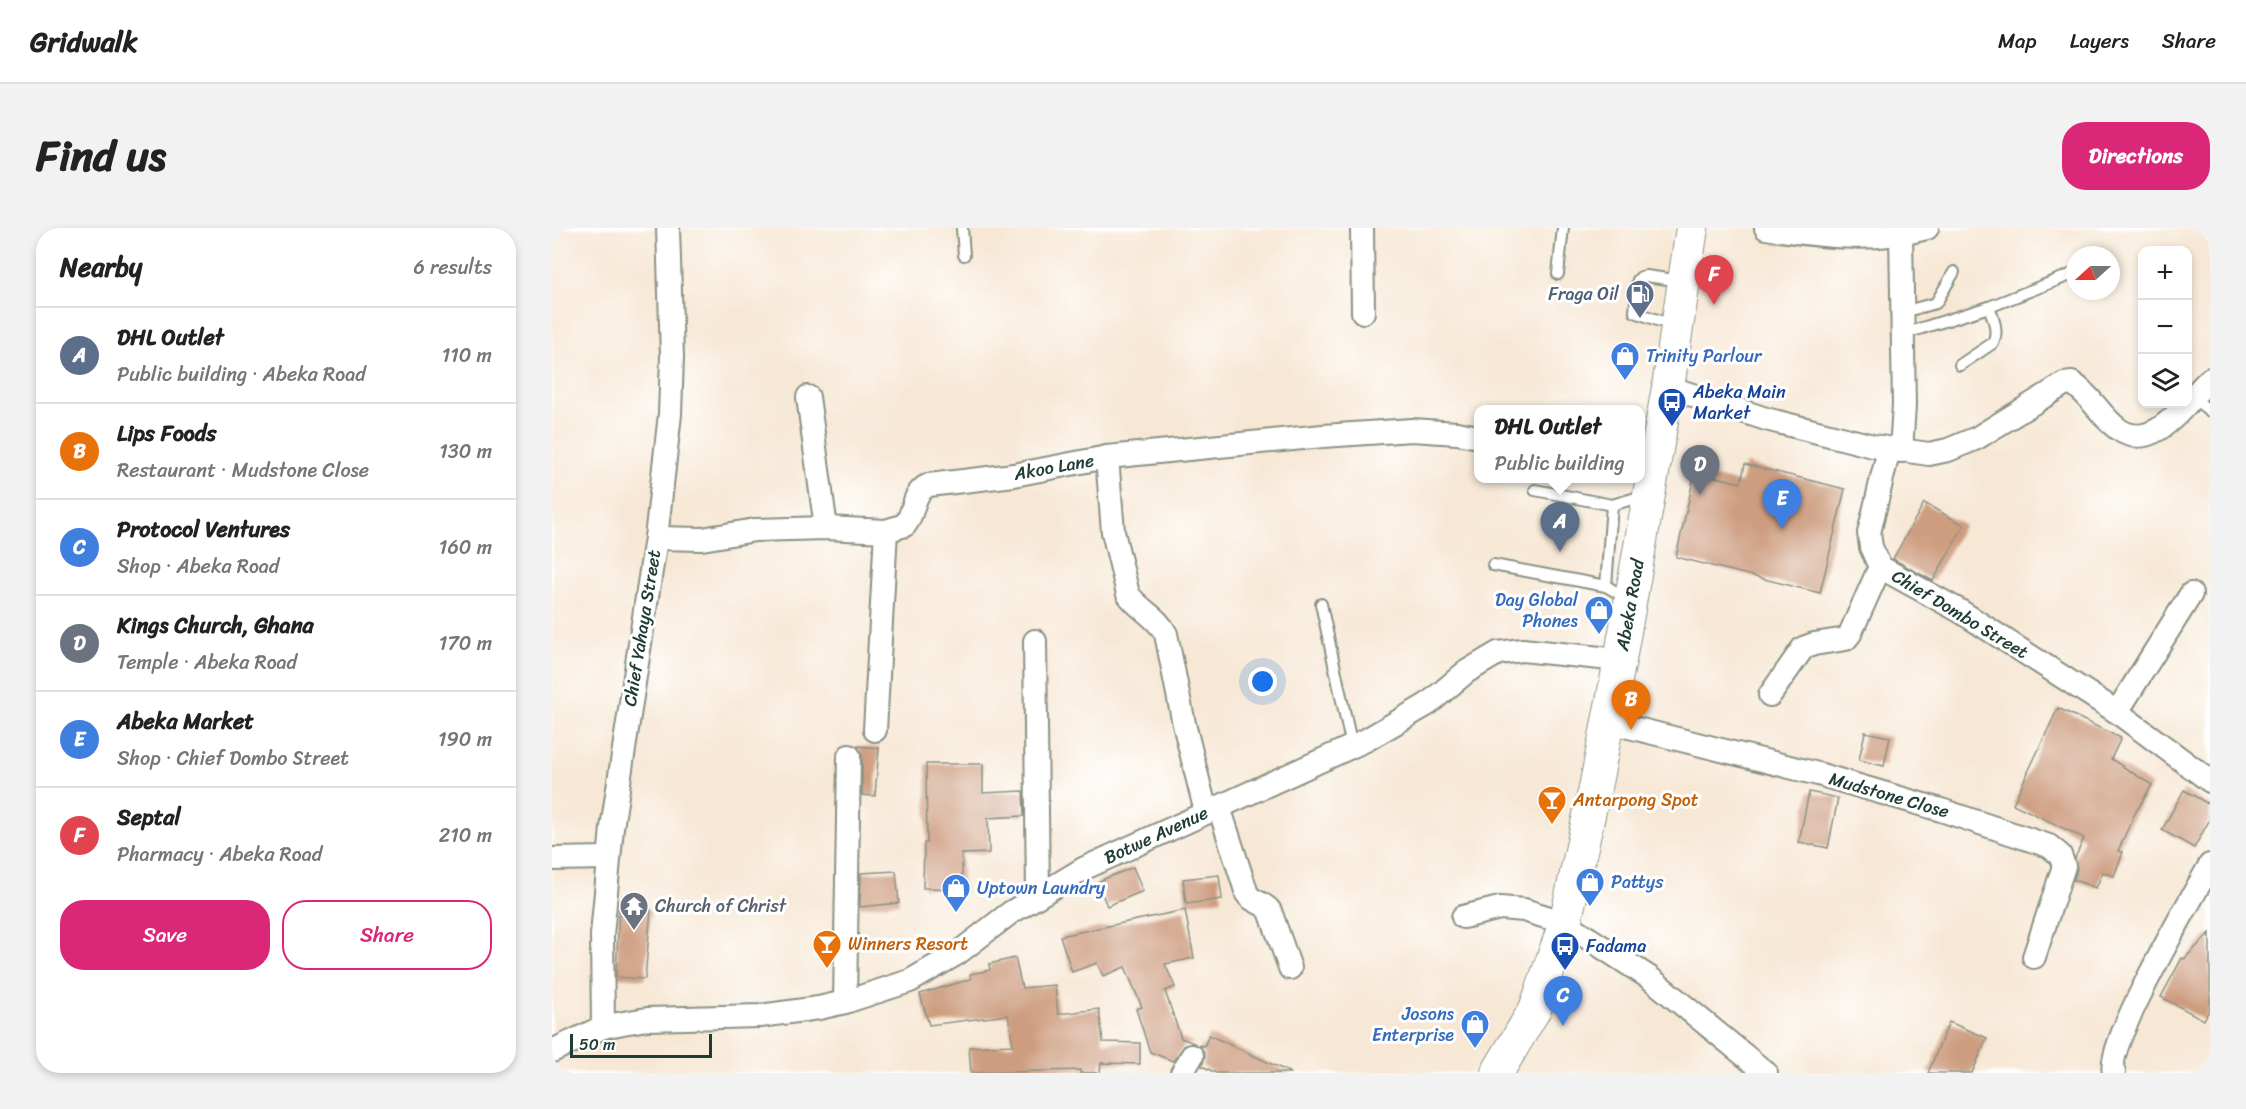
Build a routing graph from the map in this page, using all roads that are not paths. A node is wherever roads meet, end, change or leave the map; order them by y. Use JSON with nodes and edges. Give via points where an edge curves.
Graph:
{"nodes":[{"id":1,"x":668,"y":228,"type":"edge"},
{"id":2,"x":962,"y":228,"type":"edge"},
{"id":3,"x":1362,"y":228,"type":"edge"},
{"id":4,"x":1563,"y":228,"type":"edge"},
{"id":5,"x":1692,"y":228,"type":"edge"},
{"id":6,"x":1766,"y":228,"type":"edge"},
{"id":7,"x":1927,"y":228,"type":"edge"},
{"id":8,"x":1893,"y":232,"type":"edge"},
{"id":9,"x":964,"y":255,"type":"dead end"},
{"id":10,"x":1954,"y":272,"type":"dead end"},
{"id":11,"x":1558,"y":274,"type":"dead end"},
{"id":12,"x":2066,"y":276,"type":"edge"},
{"id":13,"x":1684,"y":281,"type":"junction"},
{"id":14,"x":1989,"y":306,"type":"junction"},
{"id":15,"x":1363,"y":312,"type":"dead end"},
{"id":16,"x":1903,"y":312,"type":"junction"},
{"id":17,"x":1677,"y":327,"type":"junction"},
{"id":18,"x":1903,"y":334,"type":"junction"},
{"id":19,"x":1960,"y":365,"type":"dead end"},
{"id":20,"x":2210,"y":379,"type":"edge"},
{"id":21,"x":1668,"y":387,"type":"junction"},
{"id":22,"x":808,"y":397,"type":"dead end"},
{"id":23,"x":2202,"y":404,"type":"edge"},
{"id":24,"x":1474,"y":436,"type":"edge"},
{"id":25,"x":1895,"y":450,"type":"junction"},
{"id":26,"x":1107,"y":457,"type":"junction"},
{"id":27,"x":1648,"y":462,"type":"edge"},
{"id":28,"x":1535,"y":490,"type":"dead end"},
{"id":29,"x":1649,"y":495,"type":"junction"},
{"id":30,"x":1612,"y":505,"type":"junction"},
{"id":31,"x":826,"y":528,"type":"junction"},
{"id":32,"x":886,"y":531,"type":"junction"},
{"id":33,"x":656,"y":538,"type":"junction"},
{"id":34,"x":1493,"y":565,"type":"dead end"},
{"id":35,"x":1880,"y":567,"type":"junction"},
{"id":36,"x":1618,"y":593,"type":"junction"},
{"id":37,"x":2191,"y":594,"type":"dead end"},
{"id":38,"x":1321,"y":604,"type":"dead end"},
{"id":39,"x":1035,"y":641,"type":"dead end"},
{"id":40,"x":1620,"y":660,"type":"junction"},
{"id":41,"x":1770,"y":695,"type":"dead end"},
{"id":42,"x":2117,"y":712,"type":"junction"},
{"id":43,"x":1609,"y":722,"type":"junction"},
{"id":44,"x":875,"y":730,"type":"dead end"},
{"id":45,"x":1352,"y":747,"type":"junction"},
{"id":46,"x":849,"y":756,"type":"dead end"},
{"id":47,"x":2210,"y":781,"type":"edge"},
{"id":48,"x":1213,"y":809,"type":"junction"},
{"id":49,"x":609,"y":858,"type":"junction"},
{"id":50,"x":552,"y":859,"type":"edge"},
{"id":51,"x":2210,"y":865,"type":"edge"},
{"id":52,"x":1038,"y":896,"type":"junction"},
{"id":53,"x":1463,"y":917,"type":"dead end"},
{"id":54,"x":1566,"y":923,"type":"junction"},
{"id":55,"x":2034,"y":957,"type":"dead end"},
{"id":56,"x":1290,"y":968,"type":"dead end"},
{"id":57,"x":845,"y":1002,"type":"junction"},
{"id":58,"x":603,"y":1027,"type":"junction"},
{"id":59,"x":552,"y":1051,"type":"edge"},
{"id":60,"x":1497,"y":1073,"type":"edge"},
{"id":61,"x":1766,"y":1073,"type":"edge"},
{"id":62,"x":2114,"y":1073,"type":"edge"}],
"edges":[{"from":1,"to":33,"type":"street","name":"Chief Yahaya Street","via":[[670,414]]},
{"from":2,"to":9,"type":"lane"},
{"from":3,"to":15,"type":"street"},
{"from":4,"to":11,"type":"lane"},
{"from":5,"to":13,"type":"street","name":"Abeka Road"},
{"from":6,"to":8,"type":"street","via":[[1815,236]]},
{"from":7,"to":8,"type":"street"},
{"from":8,"to":16,"type":"street","name":"Chief Dombo Street"},
{"from":10,"to":16,"type":"lane","via":[[1936,303]]},
{"from":12,"to":14,"type":"lane"},
{"from":13,"to":17,"type":"street","name":"Abeka Road"},
{"from":13,"to":17,"type":"lane","via":[[1646,276],[1638,280],[1635,312]]},
{"from":14,"to":18,"type":"lane"},
{"from":14,"to":19,"type":"lane","via":[[1996,337]]},
{"from":16,"to":18,"type":"street","name":"Chief Dombo Street"},
{"from":17,"to":21,"type":"street","name":"Abeka Road"},
{"from":18,"to":25,"type":"street","name":"Chief Dombo Street","via":[[1904,405]]},
{"from":20,"to":23,"type":"street"},
{"from":21,"to":25,"type":"street","via":[[1766,418]]},
{"from":21,"to":27,"type":"street","name":"Abeka Road"},
{"from":22,"to":31,"type":"street"},
{"from":23,"to":25,"type":"street","via":[[2149,434],[2135,435],[2118,429],[2083,390],[2072,383],[2064,384],[1958,446],[1929,454]]},
{"from":24,"to":26,"type":"street","name":"Akoo Lane","via":[[1393,431]]},
{"from":25,"to":35,"type":"street","name":"Chief Dombo Street","via":[[1869,533]]},
{"from":26,"to":32,"type":"street","name":"Akoo Lane","via":[[1014,475],[929,485],[920,490],[904,525]]},
{"from":26,"to":48,"type":"street","via":[[1113,532],[1128,594],[1161,623],[1166,634],[1184,724]]},
{"from":27,"to":29,"type":"street","name":"Abeka Road"},
{"from":28,"to":30,"type":"lane"},
{"from":29,"to":30,"type":"lane"},
{"from":29,"to":36,"type":"street","name":"Abeka Road"},
{"from":30,"to":36,"type":"lane"},
{"from":31,"to":32,"type":"street"},
{"from":31,"to":33,"type":"street","via":[[755,530],[702,539]]},
{"from":32,"to":44,"type":"street"},
{"from":33,"to":49,"type":"street","name":"Chief Yahaya Street"},
{"from":34,"to":36,"type":"lane"},
{"from":35,"to":41,"type":"street","via":[[1846,639],[1803,648]]},
{"from":35,"to":42,"type":"street","name":"Chief Dombo Street","via":[[1960,611]]},
{"from":36,"to":40,"type":"street","name":"Abeka Road"},
{"from":37,"to":42,"type":"street"},
{"from":38,"to":45,"type":"lane"},
{"from":39,"to":52,"type":"street"},
{"from":40,"to":43,"type":"street","name":"Abeka Road"},
{"from":40,"to":45,"type":"street","name":"Botwe Avenue","via":[[1522,650],[1498,653],[1466,672],[1428,704]]},
{"from":42,"to":47,"type":"street","name":"Chief Dombo Street"},
{"from":43,"to":54,"type":"street","name":"Abeka Road"},
{"from":43,"to":55,"type":"street","name":"Mudstone Close","via":[[1851,784],[2049,846],[2060,855],[2064,866]]},
{"from":45,"to":48,"type":"street","name":"Botwe Avenue"},
{"from":46,"to":57,"type":"street"},
{"from":48,"to":52,"type":"street","name":"Botwe Avenue","via":[[1085,868]]},
{"from":48,"to":56,"type":"street","via":[[1250,900],[1270,911]]},
{"from":49,"to":50,"type":"street"},
{"from":49,"to":58,"type":"street","name":"Chief Yahaya Street","via":[[602,935]]},
{"from":51,"to":62,"type":"street","via":[[2127,1022],[2114,1058]]},
{"from":52,"to":57,"type":"street","name":"Botwe Avenue","via":[[910,981]]},
{"from":53,"to":54,"type":"street","via":[[1500,908],[1524,910]]},
{"from":54,"to":60,"type":"street","name":"Abeka Road","via":[[1535,1009]]},
{"from":54,"to":61,"type":"street","via":[[1650,978]]},
{"from":57,"to":58,"type":"street","name":"Botwe Avenue","via":[[760,1016],[646,1019]]},
{"from":58,"to":59,"type":"street","name":"Botwe Avenue"}]}
